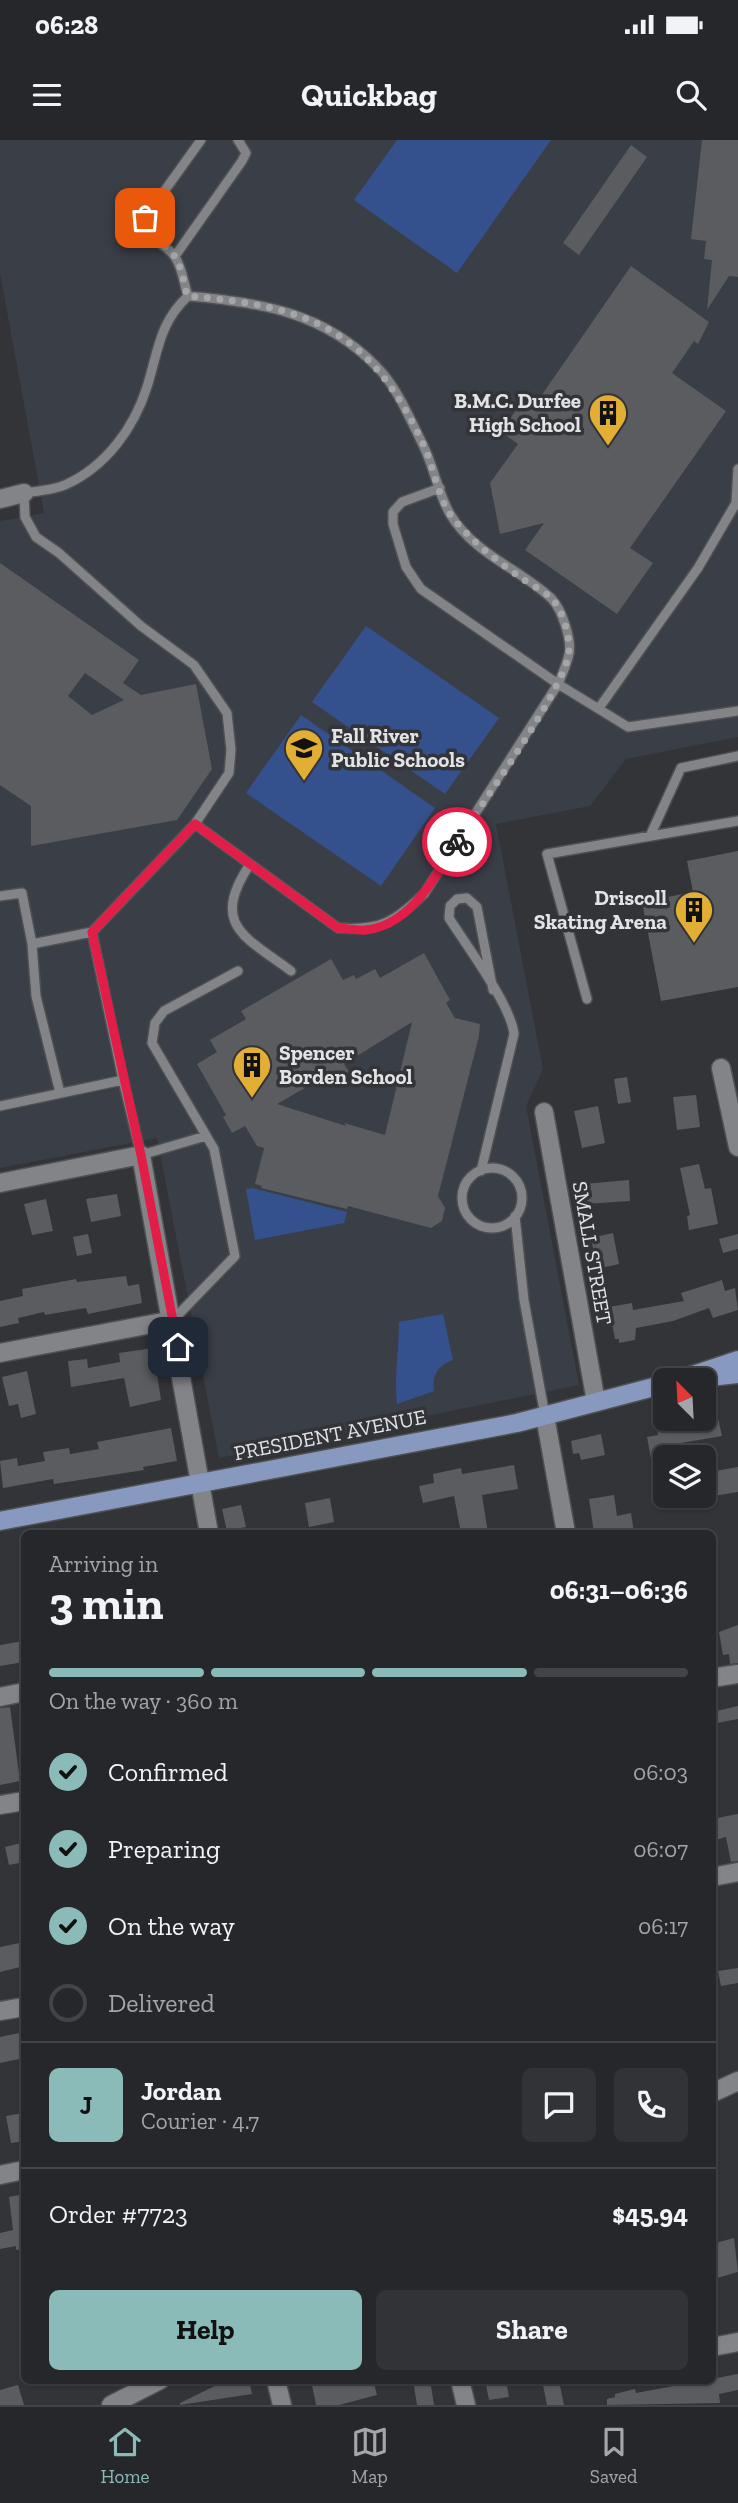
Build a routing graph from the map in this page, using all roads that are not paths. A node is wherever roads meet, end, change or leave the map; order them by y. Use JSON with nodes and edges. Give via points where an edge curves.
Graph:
{"nodes":[{"id":1,"x":201,"y":140,"type":"edge"},
{"id":2,"x":238,"y":140,"type":"edge"},
{"id":3,"x":175,"y":256,"type":"junction"},
{"id":4,"x":187,"y":296,"type":"junction"},
{"id":5,"x":738,"y":469,"type":"edge"},
{"id":6,"x":440,"y":488,"type":"junction"},
{"id":7,"x":24,"y":494,"type":"junction"},
{"id":8,"x":0,"y":499,"type":"edge"},
{"id":9,"x":558,"y":684,"type":"junction"},
{"id":10,"x":599,"y":708,"type":"junction"},
{"id":11,"x":738,"y":711,"type":"edge"},
{"id":12,"x":738,"y":757,"type":"edge"},
{"id":13,"x":738,"y":821,"type":"edge"},
{"id":14,"x":195,"y":824,"type":"junction"},
{"id":15,"x":650,"y":836,"type":"junction"},
{"id":16,"x":250,"y":864,"type":"junction"},
{"id":17,"x":0,"y":896,"type":"edge"},
{"id":18,"x":92,"y":932,"type":"junction"},
{"id":19,"x":32,"y":944,"type":"junction"},
{"id":20,"x":238,"y":971,"type":"dead end"},
{"id":21,"x":291,"y":971,"type":"dead end"},
{"id":22,"x":493,"y":990,"type":"junction"},
{"id":23,"x":587,"y":999,"type":"dead end"},
{"id":24,"x":721,"y":1068,"type":"dead end"},
{"id":25,"x":123,"y":1080,"type":"junction"},
{"id":26,"x":60,"y":1093,"type":"junction"},
{"id":27,"x":0,"y":1105,"type":"edge"},
{"id":28,"x":544,"y":1112,"type":"dead end"},
{"id":29,"x":206,"y":1136,"type":"junction"},
{"id":30,"x":738,"y":1147,"type":"edge"},
{"id":31,"x":141,"y":1155,"type":"junction"},
{"id":32,"x":481,"y":1171,"type":"junction"},
{"id":33,"x":0,"y":1183,"type":"edge"},
{"id":34,"x":515,"y":1216,"type":"junction"},
{"id":35,"x":173,"y":1320,"type":"junction"},
{"id":36,"x":0,"y":1353,"type":"edge"},
{"id":37,"x":738,"y":1360,"type":"edge"},
{"id":38,"x":714,"y":1368,"type":"edge"},
{"id":39,"x":738,"y":1374,"type":"edge"},
{"id":40,"x":716,"y":1377,"type":"edge"},
{"id":41,"x":653,"y":1387,"type":"edge"},
{"id":42,"x":596,"y":1402,"type":"junction"},
{"id":43,"x":545,"y":1416,"type":"junction"},
{"id":44,"x":201,"y":1482,"type":"junction"},
{"id":45,"x":0,"y":1521,"type":"edge"},
{"id":46,"x":209,"y":1530,"type":"edge"},
{"id":47,"x":565,"y":1530,"type":"edge"},
{"id":48,"x":738,"y":1674,"type":"edge"},
{"id":49,"x":716,"y":1677,"type":"edge"},
{"id":50,"x":21,"y":1693,"type":"edge"},
{"id":51,"x":0,"y":1697,"type":"edge"},
{"id":52,"x":21,"y":1802,"type":"edge"},
{"id":53,"x":0,"y":1805,"type":"edge"},
{"id":54,"x":738,"y":1872,"type":"edge"},
{"id":55,"x":716,"y":1876,"type":"edge"},
{"id":56,"x":21,"y":2008,"type":"edge"},
{"id":57,"x":0,"y":2011,"type":"edge"},
{"id":58,"x":738,"y":2081,"type":"edge"},
{"id":59,"x":716,"y":2091,"type":"edge"},
{"id":60,"x":21,"y":2172,"type":"edge"},
{"id":61,"x":0,"y":2175,"type":"edge"},
{"id":62,"x":738,"y":2342,"type":"edge"},
{"id":63,"x":716,"y":2346,"type":"edge"},
{"id":64,"x":152,"y":2384,"type":"edge"},
{"id":65,"x":277,"y":2384,"type":"edge"},
{"id":66,"x":461,"y":2384,"type":"edge"},
{"id":67,"x":111,"y":2405,"type":"edge"},
{"id":68,"x":282,"y":2405,"type":"edge"},
{"id":69,"x":466,"y":2405,"type":"edge"}],
"edges":[{"from":1,"to":3,"type":"lane","via":[[145,218],[147,234]]},
{"from":2,"to":3,"type":"lane","via":[[246,153],[242,162]]},
{"from":3,"to":4,"type":"lane"},
{"from":4,"to":6,"type":"lane","via":[[281,308],[349,343],[379,368],[404,407]]},
{"from":4,"to":7,"type":"lane","via":[[162,327],[146,388],[124,438],[66,485]]},
{"from":5,"to":10,"type":"lane","via":[[736,503],[705,558]]},
{"from":6,"to":9,"type":"lane","via":[[450,515],[488,554],[554,601],[570,652]]},
{"from":6,"to":9,"type":"lane","via":[[402,502],[393,512],[406,567],[440,605]]},
{"from":7,"to":8,"type":"street"},
{"from":7,"to":14,"type":"lane","via":[[25,517],[36,537],[194,666],[227,713],[229,773]]},
{"from":9,"to":10,"type":"lane"},
{"from":9,"to":16,"type":"lane","via":[[424,894],[399,917],[367,930],[338,928]]},
{"from":10,"to":11,"type":"lane","via":[[628,727]]},
{"from":12,"to":15,"type":"lane","via":[[681,768]]},
{"from":13,"to":15,"type":"lane"},
{"from":14,"to":16,"type":"lane"},
{"from":14,"to":18,"type":"lane"},
{"from":15,"to":23,"type":"lane","via":[[547,854]]},
{"from":16,"to":21,"type":"lane","via":[[233,890],[232,915],[241,933]]},
{"from":17,"to":19,"type":"lane","via":[[22,893]]},
{"from":18,"to":19,"type":"lane"},
{"from":18,"to":25,"type":"lane"},
{"from":19,"to":26,"type":"lane","via":[[36,996]]},
{"from":20,"to":29,"type":"lane","via":[[164,1011],[155,1023],[152,1043]]},
{"from":22,"to":22,"type":"lane","via":[[477,907],[467,898],[457,899],[450,905],[449,918]]},
{"from":22,"to":32,"type":"lane","via":[[514,1034]]},
{"from":24,"to":30,"type":"street"},
{"from":25,"to":26,"type":"lane"},
{"from":25,"to":31,"type":"lane"},
{"from":26,"to":27,"type":"lane"},
{"from":28,"to":42,"type":"street","name":"SMALL STREET"},
{"from":29,"to":31,"type":"lane"},
{"from":29,"to":35,"type":"lane","via":[[214,1149],[234,1256]]},
{"from":31,"to":33,"type":"street"},
{"from":31,"to":35,"type":"street"},
{"from":32,"to":34,"type":"lane","via":[[496,1169],[513,1178],[521,1196]]},
{"from":32,"to":34,"type":"lane","via":[[467,1181],[462,1194],[469,1218],[493,1228]]},
{"from":34,"to":43,"type":"lane","via":[[524,1300]]},
{"from":35,"to":36,"type":"street"},
{"from":35,"to":44,"type":"street"},
{"from":37,"to":38,"type":"main road","name":"PRESIDENT AVENUE"},
{"from":39,"to":40,"type":"main road"},
{"from":41,"to":42,"type":"main road","name":"PRESIDENT AVENUE"},
{"from":42,"to":43,"type":"main road","name":"PRESIDENT AVENUE"},
{"from":43,"to":44,"type":"main road","name":"PRESIDENT AVENUE"},
{"from":43,"to":47,"type":"street"},
{"from":44,"to":45,"type":"main road","name":"PRESIDENT AVENUE"},
{"from":44,"to":46,"type":"street"},
{"from":48,"to":49,"type":"street"},
{"from":50,"to":51,"type":"street"},
{"from":52,"to":53,"type":"street"},
{"from":54,"to":55,"type":"street"},
{"from":56,"to":57,"type":"street"},
{"from":58,"to":59,"type":"street"},
{"from":60,"to":61,"type":"street"},
{"from":62,"to":63,"type":"street"},
{"from":64,"to":67,"type":"street"},
{"from":65,"to":68,"type":"street"},
{"from":66,"to":69,"type":"street"}]}
